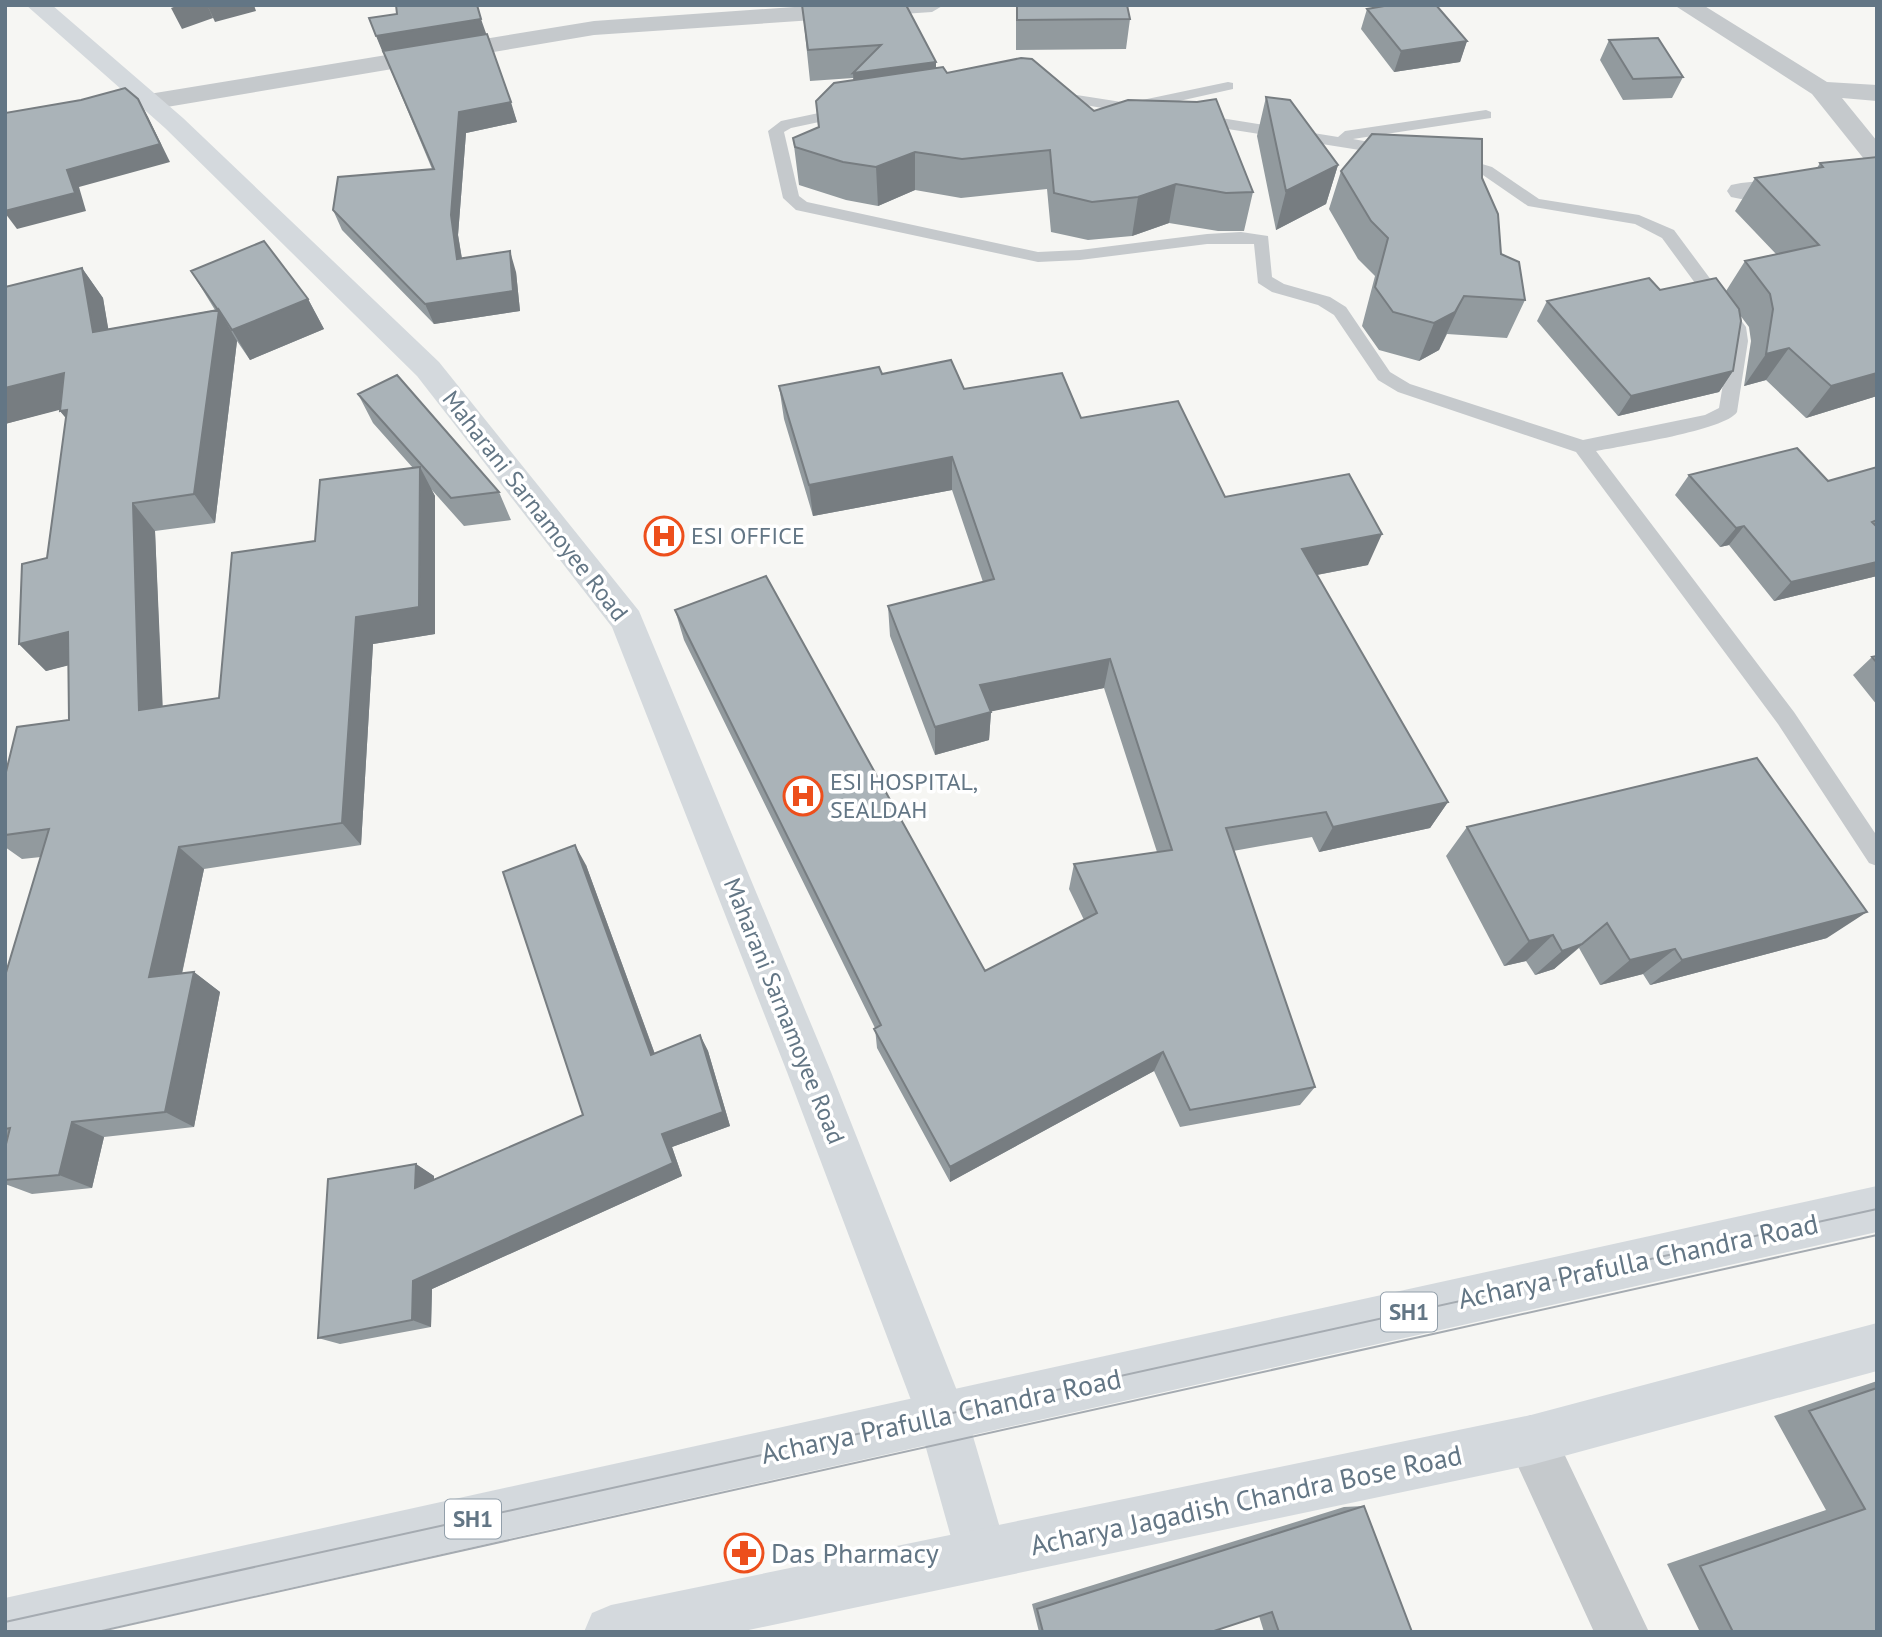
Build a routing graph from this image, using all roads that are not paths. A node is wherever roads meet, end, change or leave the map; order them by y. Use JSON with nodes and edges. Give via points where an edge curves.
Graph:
{"nodes":[{"id":1,"x":38,"y":5,"type":"edge"},
{"id":2,"x":932,"y":5,"type":"edge"},
{"id":3,"x":1686,"y":5,"type":"edge"},
{"id":4,"x":1228,"y":86,"type":"dead end"},
{"id":5,"x":1821,"y":89,"type":"junction"},
{"id":6,"x":1033,"y":92,"type":"edge"},
{"id":7,"x":1877,"y":93,"type":"edge"},
{"id":8,"x":149,"y":102,"type":"junction"},
{"id":9,"x":1127,"y":108,"type":"junction"},
{"id":10,"x":862,"y":109,"type":"edge"},
{"id":11,"x":1486,"y":115,"type":"dead end"},
{"id":12,"x":1321,"y":139,"type":"junction"},
{"id":13,"x":1414,"y":154,"type":"edge"},
{"id":14,"x":1441,"y":158,"type":"edge"},
{"id":15,"x":1877,"y":158,"type":"edge"},
{"id":16,"x":1877,"y":177,"type":"edge"},
{"id":17,"x":1741,"y":191,"type":"dead end"},
{"id":18,"x":1583,"y":447,"type":"junction"},
{"id":19,"x":1877,"y":856,"type":"edge"},
{"id":20,"x":1877,"y":1209,"type":"edge"},
{"id":21,"x":1877,"y":1347,"type":"edge"},
{"id":22,"x":942,"y":1416,"type":"junction"},
{"id":23,"x":1531,"y":1440,"type":"junction"},
{"id":24,"x":982,"y":1555,"type":"junction"},
{"id":25,"x":5,"y":1625,"type":"edge"},
{"id":26,"x":662,"y":1628,"type":"edge"},
{"id":27,"x":611,"y":1632,"type":"edge"},
{"id":28,"x":1622,"y":1632,"type":"edge"}],
"edges":[{"from":1,"to":8,"type":"street","name":"Maharani Sarnamoyee Road"},
{"from":2,"to":8,"type":"street","via":[[594,28]]},
{"from":3,"to":5,"type":"street"},
{"from":4,"to":9,"type":"lane"},
{"from":5,"to":7,"type":"street"},
{"from":5,"to":15,"type":"street"},
{"from":6,"to":9,"type":"lane"},
{"from":8,"to":22,"type":"street","name":"Maharani Sarnamoyee Road","via":[[428,369],[627,621]]},
{"from":9,"to":12,"type":"lane"},
{"from":10,"to":18,"type":"lane","via":[[786,124],[776,131],[791,198],[802,206],[1038,257],[1059,258],[1162,242],[1262,240],[1264,279],[1340,311],[1384,376],[1404,388]]},
{"from":11,"to":12,"type":"lane"},
{"from":12,"to":13,"type":"lane"},
{"from":14,"to":18,"type":"lane","via":[[1486,170],[1534,203],[1639,220],[1668,234],[1737,327],[1728,412],[1709,421]]},
{"from":16,"to":17,"type":"street"},
{"from":18,"to":19,"type":"lane","via":[[1786,718]]},
{"from":20,"to":22,"type":"street","name":"Acharya Prafulla Chandra Road","number":"SH1"},
{"from":21,"to":23,"type":"street","name":"Acharya Jagadish Chandra Bose Road"},
{"from":22,"to":24,"type":"street","name":"Maharani Sarnamoyee Road"},
{"from":22,"to":25,"type":"street","name":"Acharya Prafulla Chandra Road","number":"SH1"},
{"from":23,"to":24,"type":"street","name":"Acharya Jagadish Chandra Bose Road"},
{"from":23,"to":28,"type":"street"},
{"from":24,"to":26,"type":"street","name":"Acharya Jagadish Chandra Bose Road"},
{"from":26,"to":27,"type":"street","name":"Acharya Jagadish Chandra Bose Road"}]}
